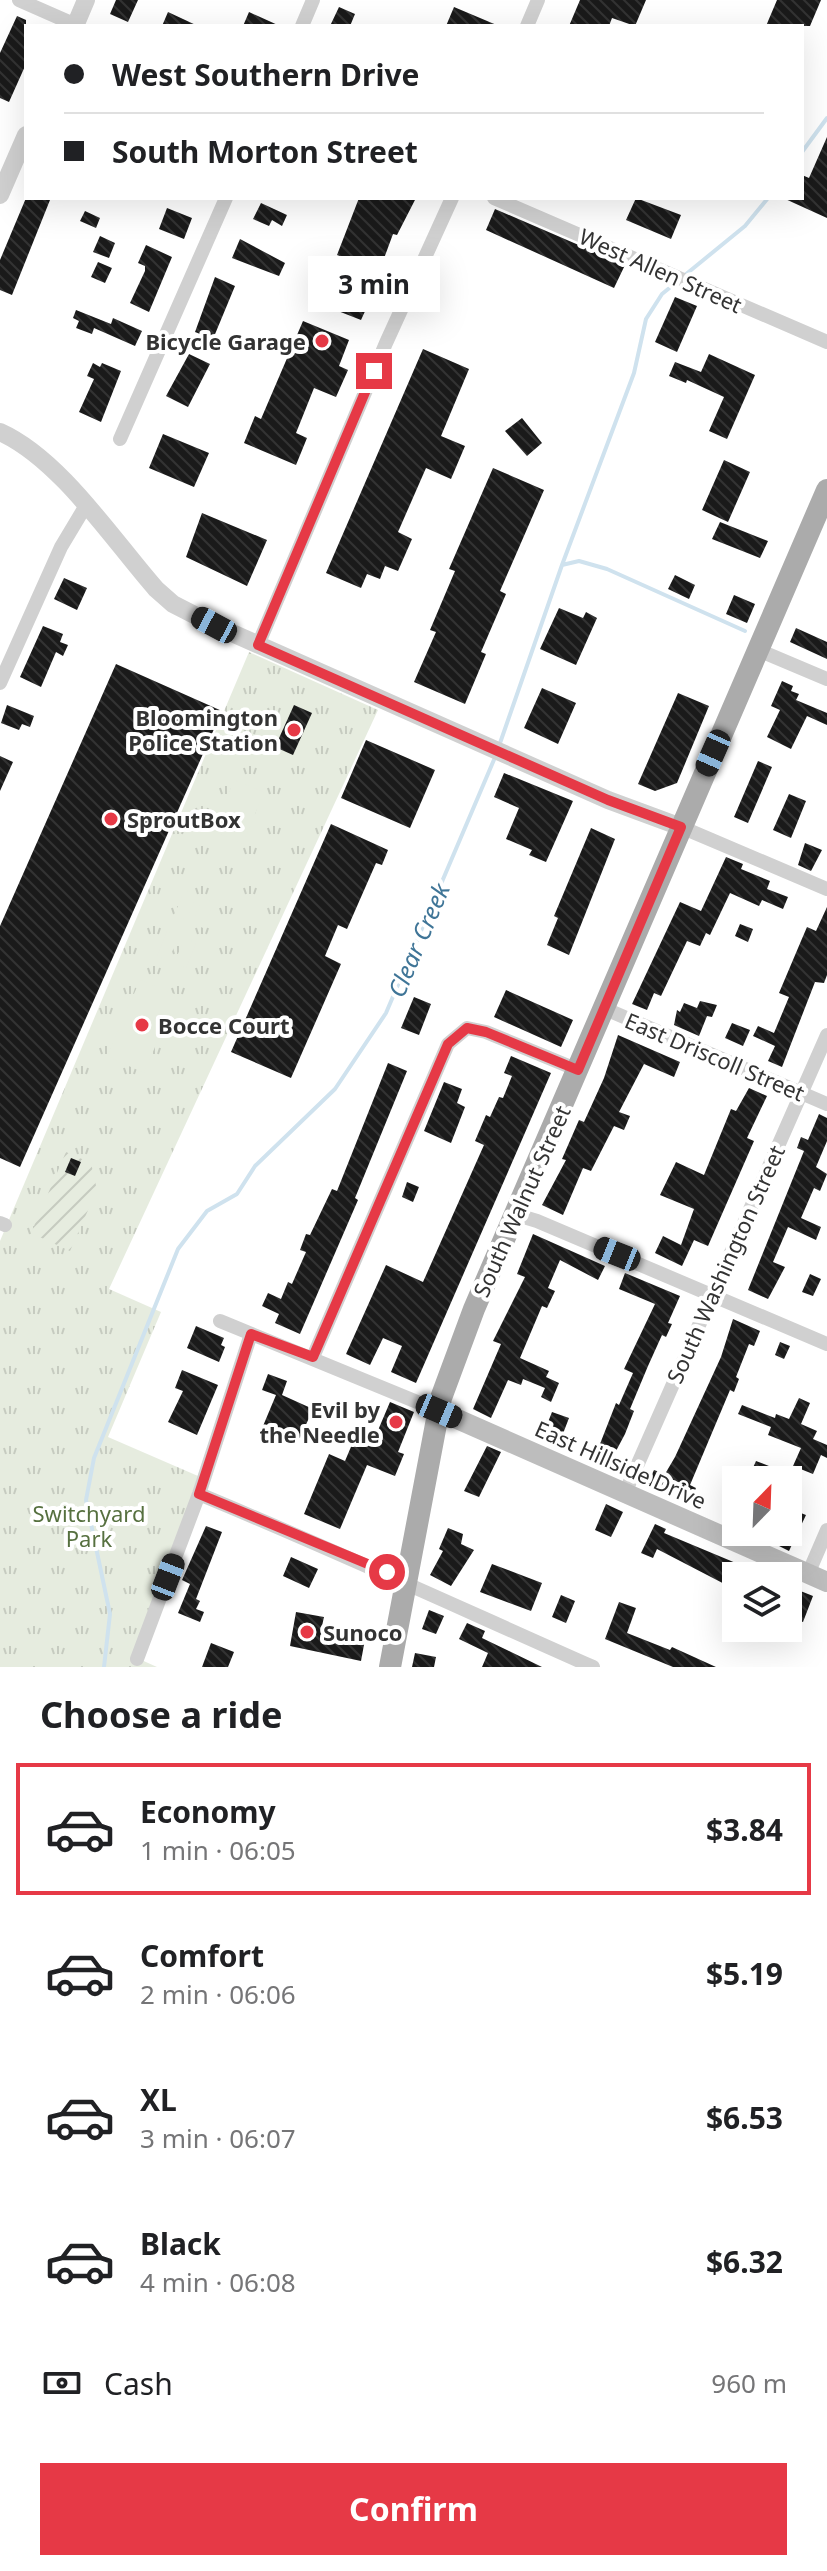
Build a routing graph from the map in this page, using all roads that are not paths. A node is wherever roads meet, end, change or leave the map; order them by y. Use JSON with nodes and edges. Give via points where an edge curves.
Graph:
{"nodes":[{"id":1,"x":19,"y":0,"type":"edge"},
{"id":2,"x":86,"y":0,"type":"edge"},
{"id":3,"x":313,"y":0,"type":"edge"},
{"id":4,"x":538,"y":0,"type":"edge"},
{"id":5,"x":72,"y":24,"type":"edge"},
{"id":6,"x":77,"y":24,"type":"edge"},
{"id":7,"x":303,"y":24,"type":"edge"},
{"id":8,"x":528,"y":24,"type":"edge"},
{"id":9,"x":24,"y":140,"type":"edge"},
{"id":10,"x":0,"y":195,"type":"edge"},
{"id":11,"x":225,"y":200,"type":"edge"},
{"id":12,"x":451,"y":200,"type":"edge"},
{"id":13,"x":499,"y":200,"type":"edge"},
{"id":14,"x":827,"y":342,"type":"edge"},
{"id":15,"x":0,"y":432,"type":"edge"},
{"id":16,"x":120,"y":439,"type":"dead end"},
{"id":17,"x":827,"y":490,"type":"edge"},
{"id":18,"x":85,"y":507,"type":"junction"},
{"id":19,"x":258,"y":645,"type":"junction"},
{"id":20,"x":758,"y":650,"type":"junction"},
{"id":21,"x":827,"y":679,"type":"edge"},
{"id":22,"x":0,"y":683,"type":"edge"},
{"id":23,"x":681,"y":827,"type":"junction"},
{"id":24,"x":827,"y":889,"type":"edge"},
{"id":25,"x":603,"y":1008,"type":"junction"},
{"id":26,"x":827,"y":1035,"type":"edge"},
{"id":27,"x":578,"y":1070,"type":"junction"},
{"id":28,"x":802,"y":1094,"type":"junction"},
{"id":29,"x":827,"y":1104,"type":"edge"},
{"id":30,"x":514,"y":1214,"type":"junction"},
{"id":31,"x":710,"y":1296,"type":"junction"},
{"id":32,"x":220,"y":1321,"type":"dead end"},
{"id":33,"x":251,"y":1334,"type":"junction"},
{"id":34,"x":827,"y":1344,"type":"edge"},
{"id":35,"x":313,"y":1357,"type":"junction"},
{"id":36,"x":439,"y":1411,"type":"junction"},
{"id":37,"x":625,"y":1493,"type":"junction"},
{"id":38,"x":199,"y":1494,"type":"junction"},
{"id":39,"x":827,"y":1530,"type":"edge"},
{"id":40,"x":818,"y":1578,"type":"edge"},
{"id":41,"x":404,"y":1581,"type":"junction"},
{"id":42,"x":137,"y":1659,"type":"dead end"},
{"id":43,"x":390,"y":1667,"type":"edge"},
{"id":44,"x":593,"y":1667,"type":"edge"}],
"edges":[{"from":1,"to":5,"type":"street"},
{"from":2,"to":6,"type":"street"},
{"from":3,"to":7,"type":"street"},
{"from":4,"to":8,"type":"street"},
{"from":9,"to":10,"type":"street"},
{"from":11,"to":16,"type":"street"},
{"from":12,"to":19,"type":"street"},
{"from":13,"to":14,"type":"street","name":"West Allen Street"},
{"from":15,"to":18,"type":"street","via":[[36,453]]},
{"from":17,"to":20,"type":"main road","name":"South Walnut Street"},
{"from":18,"to":19,"type":"street","via":[[173,604]]},
{"from":18,"to":22,"type":"street","via":[[61,547]]},
{"from":19,"to":23,"type":"street"},
{"from":20,"to":21,"type":"street"},
{"from":20,"to":23,"type":"main road","name":"South Walnut Street"},
{"from":23,"to":24,"type":"street"},
{"from":23,"to":25,"type":"main road","name":"South Walnut Street"},
{"from":25,"to":27,"type":"main road","name":"South Walnut Street"},
{"from":25,"to":28,"type":"street","name":"East Driscoll Street"},
{"from":26,"to":28,"type":"street","name":"South Washington Street"},
{"from":27,"to":30,"type":"main road","name":"South Walnut Street"},
{"from":27,"to":35,"type":"street","via":[[467,1028],[448,1044]]},
{"from":28,"to":29,"type":"street","name":"East Driscoll Street"},
{"from":28,"to":31,"type":"street","name":"South Washington Street"},
{"from":30,"to":31,"type":"street"},
{"from":30,"to":36,"type":"main road","name":"South Walnut Street"},
{"from":31,"to":34,"type":"street"},
{"from":31,"to":37,"type":"street","name":"South Washington Street"},
{"from":32,"to":33,"type":"street"},
{"from":33,"to":35,"type":"street"},
{"from":33,"to":38,"type":"street"},
{"from":35,"to":36,"type":"street"},
{"from":36,"to":37,"type":"main road","name":"East Hillside Drive"},
{"from":36,"to":41,"type":"main road","name":"South Walnut Street"},
{"from":37,"to":40,"type":"main road","name":"East Hillside Drive"},
{"from":38,"to":41,"type":"street"},
{"from":38,"to":42,"type":"street"},
{"from":39,"to":40,"type":"street"},
{"from":41,"to":43,"type":"main road","name":"South Walnut Street"},
{"from":41,"to":44,"type":"street"}]}
